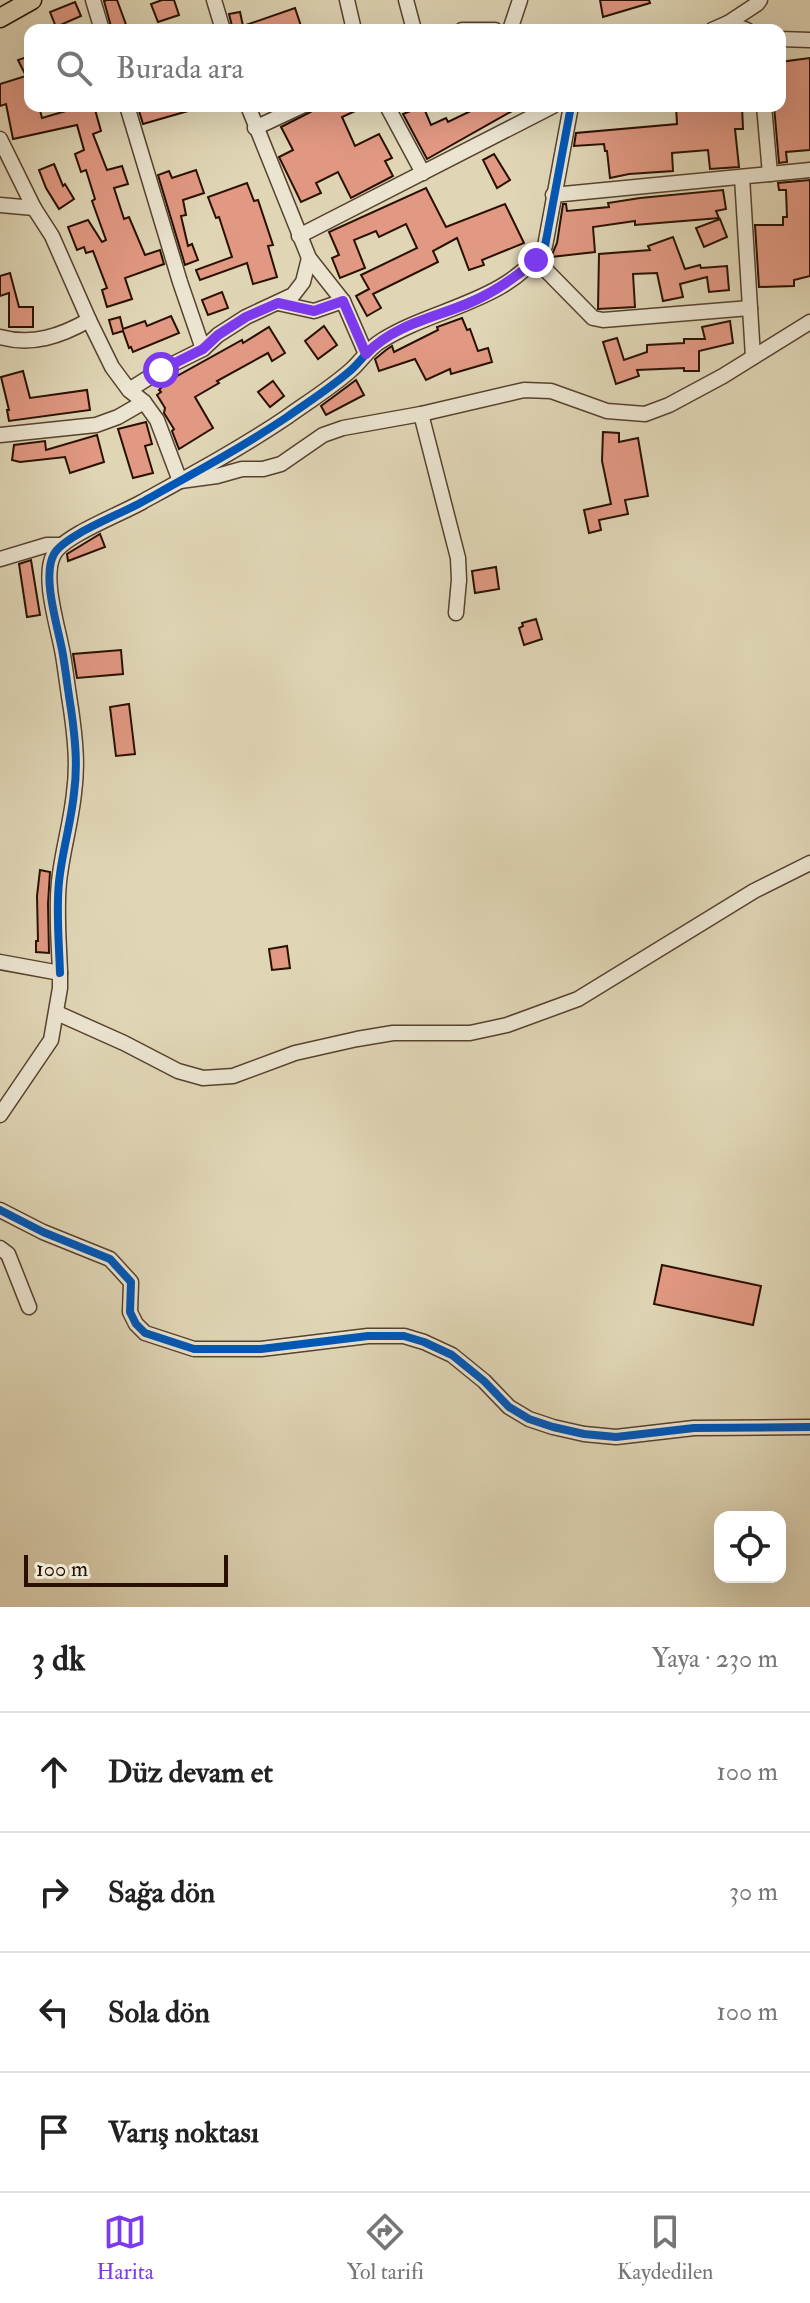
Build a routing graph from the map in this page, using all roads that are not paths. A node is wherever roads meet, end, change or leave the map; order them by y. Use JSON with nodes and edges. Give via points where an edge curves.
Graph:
{"nodes":[{"id":1,"x":32,"y":0,"type":"edge"},
{"id":2,"x":93,"y":0,"type":"edge"},
{"id":3,"x":214,"y":0,"type":"edge"},
{"id":4,"x":347,"y":0,"type":"edge"},
{"id":5,"x":406,"y":0,"type":"edge"},
{"id":6,"x":520,"y":0,"type":"edge"},
{"id":7,"x":760,"y":0,"type":"edge"},
{"id":8,"x":0,"y":18,"type":"edge"},
{"id":9,"x":728,"y":23,"type":"edge"},
{"id":10,"x":100,"y":24,"type":"edge"},
{"id":11,"x":221,"y":24,"type":"edge"},
{"id":12,"x":353,"y":24,"type":"edge"},
{"id":13,"x":412,"y":24,"type":"edge"},
{"id":14,"x":512,"y":24,"type":"edge"},
{"id":15,"x":786,"y":39,"type":"edge"},
{"id":16,"x":810,"y":40,"type":"edge"},
{"id":17,"x":129,"y":112,"type":"edge"},
{"id":18,"x":250,"y":112,"type":"edge"},
{"id":19,"x":390,"y":112,"type":"edge"},
{"id":20,"x":541,"y":112,"type":"edge"},
{"id":21,"x":570,"y":112,"type":"edge"},
{"id":22,"x":765,"y":112,"type":"edge"},
{"id":23,"x":273,"y":113,"type":"edge"},
{"id":24,"x":255,"y":128,"type":"junction"},
{"id":25,"x":0,"y":139,"type":"edge"},
{"id":26,"x":810,"y":170,"type":"edge"},
{"id":27,"x":423,"y":173,"type":"junction"},
{"id":28,"x":770,"y":174,"type":"junction"},
{"id":29,"x":742,"y":177,"type":"junction"},
{"id":30,"x":553,"y":195,"type":"junction"},
{"id":31,"x":0,"y":205,"type":"edge"},
{"id":32,"x":34,"y":208,"type":"junction"},
{"id":33,"x":299,"y":236,"type":"junction"},
{"id":34,"x":309,"y":258,"type":"junction"},
{"id":35,"x":536,"y":260,"type":"junction"},
{"id":36,"x":343,"y":301,"type":"junction"},
{"id":37,"x":278,"y":303,"type":"junction"},
{"id":38,"x":750,"y":308,"type":"junction"},
{"id":39,"x":89,"y":320,"type":"junction"},
{"id":40,"x":810,"y":322,"type":"edge"},
{"id":41,"x":0,"y":337,"type":"edge"},
{"id":42,"x":203,"y":349,"type":"junction"},
{"id":43,"x":366,"y":354,"type":"junction"},
{"id":44,"x":753,"y":357,"type":"junction"},
{"id":45,"x":129,"y":390,"type":"junction"},
{"id":46,"x":144,"y":402,"type":"junction"},
{"id":47,"x":421,"y":414,"type":"junction"},
{"id":48,"x":0,"y":435,"type":"edge"},
{"id":49,"x":180,"y":481,"type":"junction"},
{"id":50,"x":61,"y":545,"type":"junction"},
{"id":51,"x":0,"y":559,"type":"edge"},
{"id":52,"x":456,"y":613,"type":"dead end"},
{"id":53,"x":810,"y":863,"type":"edge"},
{"id":54,"x":0,"y":962,"type":"edge"},
{"id":55,"x":60,"y":973,"type":"junction"},
{"id":56,"x":57,"y":1013,"type":"junction"},
{"id":57,"x":0,"y":1115,"type":"edge"},
{"id":58,"x":0,"y":1210,"type":"edge"},
{"id":59,"x":0,"y":1248,"type":"edge"},
{"id":60,"x":29,"y":1307,"type":"dead end"},
{"id":61,"x":810,"y":1427,"type":"edge"}],
"edges":[{"from":1,"to":8,"type":"main road"},
{"from":2,"to":10,"type":"street"},
{"from":3,"to":11,"type":"street"},
{"from":4,"to":12,"type":"street"},
{"from":5,"to":13,"type":"street"},
{"from":6,"to":14,"type":"street"},
{"from":7,"to":9,"type":"street"},
{"from":15,"to":16,"type":"street"},
{"from":17,"to":42,"type":"street"},
{"from":18,"to":24,"type":"street"},
{"from":19,"to":27,"type":"street"},
{"from":20,"to":27,"type":"street"},
{"from":21,"to":30,"type":"street"},
{"from":22,"to":28,"type":"street"},
{"from":23,"to":24,"type":"street"},
{"from":24,"to":33,"type":"street"},
{"from":25,"to":32,"type":"street"},
{"from":26,"to":28,"type":"street"},
{"from":27,"to":33,"type":"street"},
{"from":28,"to":29,"type":"street"},
{"from":29,"to":30,"type":"street"},
{"from":29,"to":38,"type":"street"},
{"from":30,"to":35,"type":"street","via":[[545,246]]},
{"from":31,"to":32,"type":"street"},
{"from":32,"to":39,"type":"street"},
{"from":33,"to":34,"type":"street"},
{"from":34,"to":36,"type":"street"},
{"from":34,"to":37,"type":"street","via":[[303,282]]},
{"from":35,"to":38,"type":"street","via":[[593,318]]},
{"from":35,"to":43,"type":"street","via":[[515,279],[470,303],[407,325]]},
{"from":36,"to":37,"type":"street","via":[[314,311]]},
{"from":36,"to":43,"type":"street"},
{"from":37,"to":42,"type":"street","via":[[246,317]]},
{"from":38,"to":44,"type":"street"},
{"from":39,"to":41,"type":"street","via":[[44,339]]},
{"from":39,"to":45,"type":"street"},
{"from":40,"to":44,"type":"street"},
{"from":42,"to":45,"type":"street"},
{"from":43,"to":49,"type":"street","via":[[287,417]]},
{"from":44,"to":47,"type":"street","via":[[645,414],[607,411],[551,391],[524,390]]},
{"from":45,"to":46,"type":"street"},
{"from":46,"to":48,"type":"street","via":[[96,425]]},
{"from":46,"to":49,"type":"street","via":[[157,420]]},
{"from":47,"to":49,"type":"street","via":[[323,435],[281,464]]},
{"from":47,"to":52,"type":"street","via":[[458,558]]},
{"from":49,"to":50,"type":"street"},
{"from":50,"to":51,"type":"street"},
{"from":50,"to":55,"type":"street","via":[[50,565],[51,591],[76,766],[59,880]]},
{"from":53,"to":56,"type":"street","via":[[731,904],[578,999],[470,1033],[393,1033],[357,1039],[295,1053],[233,1076],[203,1078]]},
{"from":54,"to":55,"type":"street"},
{"from":55,"to":56,"type":"street"},
{"from":56,"to":57,"type":"street","via":[[51,1040]]},
{"from":58,"to":61,"type":"street","via":[[110,1259],[131,1282],[130,1312],[136,1324],[145,1333],[194,1349],[261,1349],[404,1336],[452,1355],[529,1419],[584,1434]]},
{"from":59,"to":60,"type":"street","via":[[8,1254]]}]}
